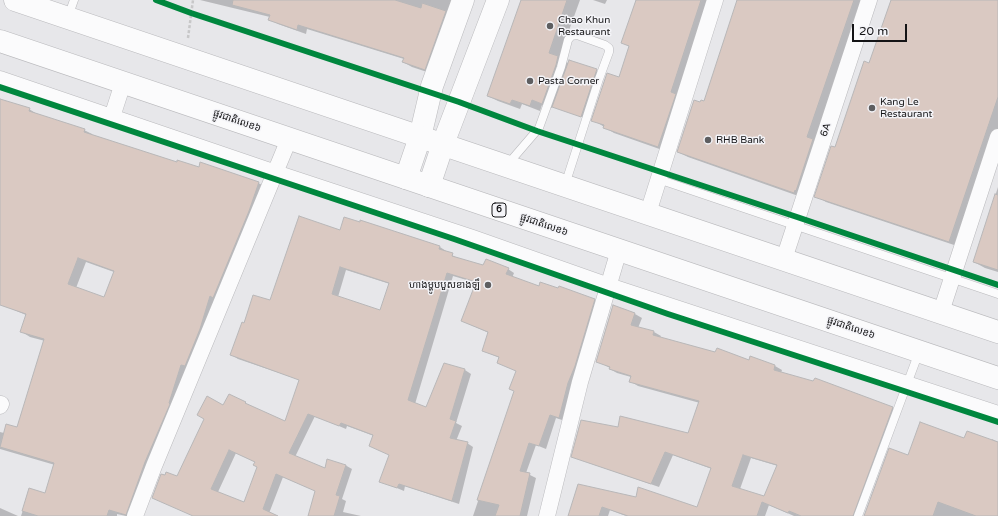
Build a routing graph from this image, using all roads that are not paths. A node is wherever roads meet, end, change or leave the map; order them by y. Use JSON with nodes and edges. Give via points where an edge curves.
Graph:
{"nodes":[{"id":1,"x":15,"y":0,"type":"edge"},
{"id":2,"x":464,"y":0,"type":"edge"},
{"id":3,"x":498,"y":0,"type":"edge"},
{"id":4,"x":715,"y":0,"type":"edge"},
{"id":5,"x":869,"y":0,"type":"edge"},
{"id":6,"x":71,"y":9,"type":"edge"},
{"id":7,"x":0,"y":41,"type":"edge"},
{"id":8,"x":0,"y":79,"type":"edge"},
{"id":9,"x":123,"y":83,"type":"junction"},
{"id":10,"x":112,"y":117,"type":"junction"},
{"id":11,"x":420,"y":137,"type":"junction"},
{"id":12,"x":998,"y":137,"type":"edge"},
{"id":13,"x":289,"y":139,"type":"junction"},
{"id":14,"x":443,"y":144,"type":"junction"},
{"id":15,"x":506,"y":166,"type":"junction"},
{"id":16,"x":276,"y":173,"type":"junction"},
{"id":17,"x":406,"y":178,"type":"junction"},
{"id":18,"x":658,"y":179,"type":"junction"},
{"id":19,"x":564,"y":185,"type":"junction"},
{"id":20,"x":429,"y":186,"type":"junction"},
{"id":21,"x":648,"y":213,"type":"junction"},
{"id":22,"x":795,"y":225,"type":"junction"},
{"id":23,"x":619,"y":250,"type":"junction"},
{"id":24,"x":784,"y":260,"type":"junction"},
{"id":25,"x":952,"y":279,"type":"junction"},
{"id":26,"x":609,"y":286,"type":"junction"},
{"id":27,"x":998,"y":294,"type":"edge"},
{"id":28,"x":941,"y":312,"type":"junction"},
{"id":29,"x":998,"y":332,"type":"edge"},
{"id":30,"x":919,"y":351,"type":"junction"},
{"id":31,"x":998,"y":378,"type":"edge"},
{"id":32,"x":907,"y":385,"type":"junction"},
{"id":33,"x":998,"y":414,"type":"edge"},
{"id":34,"x":135,"y":516,"type":"edge"},
{"id":35,"x":547,"y":516,"type":"edge"},
{"id":36,"x":858,"y":516,"type":"edge"}],
"edges":[{"from":1,"to":6,"type":"main road"},
{"from":2,"to":11,"type":"main road","via":[[432,86]]},
{"from":3,"to":14,"type":"main road"},
{"from":4,"to":18,"type":"street"},
{"from":5,"to":22,"type":"street","name":"6A"},
{"from":6,"to":11,"type":"main road","via":[[184,57]]},
{"from":7,"to":9,"type":"main road","name":"ផ្លូវជាតិលេខ៦","number":"6"},
{"from":8,"to":10,"type":"street"},
{"from":9,"to":10,"type":"street"},
{"from":9,"to":13,"type":"main road","name":"ផ្លូវជាតិលេខ៦","number":"6"},
{"from":10,"to":16,"type":"street"},
{"from":11,"to":14,"type":"main road"},
{"from":11,"to":17,"type":"main road"},
{"from":12,"to":25,"type":"street"},
{"from":13,"to":16,"type":"street"},
{"from":13,"to":17,"type":"main road","name":"ផ្លូវជាតិលេខ៦","number":"6"},
{"from":14,"to":15,"type":"main road"},
{"from":14,"to":20,"type":"main road"},
{"from":15,"to":19,"type":"main road"},
{"from":15,"to":19,"type":"lane","via":[[539,128],[568,40],[571,36],[577,35],[605,45],[609,52]]},
{"from":16,"to":26,"type":"street"},
{"from":16,"to":34,"type":"street"},
{"from":17,"to":20,"type":"main road","name":"ផ្លូវជាតិលេខ៦","number":"6"},
{"from":18,"to":21,"type":"street"},
{"from":18,"to":22,"type":"lane"},
{"from":19,"to":21,"type":"main road"},
{"from":20,"to":23,"type":"main road","name":"ផ្លូវជាតិលេខ៦","number":"6"},
{"from":21,"to":24,"type":"main road"},
{"from":22,"to":24,"type":"street","name":"6A"},
{"from":22,"to":25,"type":"lane"},
{"from":23,"to":26,"type":"street"},
{"from":23,"to":30,"type":"main road","name":"ផ្លូវជាតិលេខ៦","number":"6"},
{"from":24,"to":28,"type":"main road"},
{"from":25,"to":27,"type":"lane"},
{"from":25,"to":28,"type":"street"},
{"from":26,"to":32,"type":"street"},
{"from":26,"to":35,"type":"street","via":[[580,382]]},
{"from":28,"to":29,"type":"main road"},
{"from":30,"to":31,"type":"main road","name":"ផ្លូវជាតិលេខ៦","number":"6"},
{"from":30,"to":32,"type":"lane"},
{"from":32,"to":33,"type":"street"},
{"from":32,"to":36,"type":"lane"}]}
